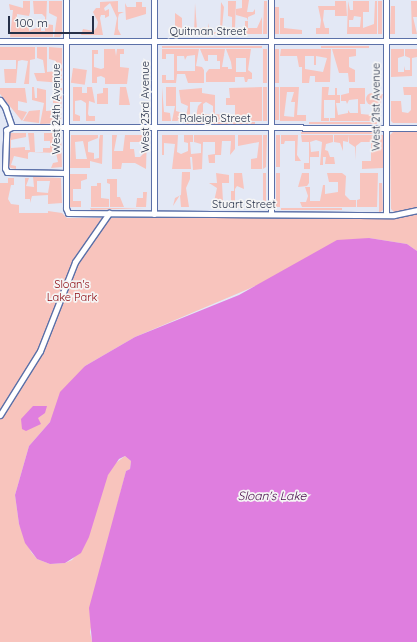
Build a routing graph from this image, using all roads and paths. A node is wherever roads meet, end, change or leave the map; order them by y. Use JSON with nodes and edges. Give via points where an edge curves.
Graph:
{"nodes":[{"id":1,"x":66,"y":0,"type":"edge"},
{"id":2,"x":154,"y":0,"type":"edge"},
{"id":3,"x":271,"y":0,"type":"edge"},
{"id":4,"x":386,"y":0,"type":"edge"},
{"id":5,"x":0,"y":41,"type":"edge"},
{"id":6,"x":66,"y":41,"type":"junction"},
{"id":7,"x":154,"y":41,"type":"junction"},
{"id":8,"x":271,"y":41,"type":"junction"},
{"id":9,"x":386,"y":41,"type":"junction"},
{"id":10,"x":417,"y":41,"type":"edge"},
{"id":11,"x":0,"y":100,"type":"edge"},
{"id":12,"x":12,"y":127,"type":"junction"},
{"id":13,"x":66,"y":128,"type":"junction"},
{"id":14,"x":155,"y":128,"type":"junction"},
{"id":15,"x":271,"y":128,"type":"junction"},
{"id":16,"x":386,"y":128,"type":"junction"},
{"id":17,"x":417,"y":128,"type":"edge"},
{"id":18,"x":66,"y":173,"type":"junction"},
{"id":19,"x":417,"y":210,"type":"edge"},
{"id":20,"x":109,"y":213,"type":"junction"},
{"id":21,"x":72,"y":214,"type":"joint"},
{"id":22,"x":154,"y":214,"type":"junction"},
{"id":23,"x":271,"y":214,"type":"junction"},
{"id":24,"x":386,"y":215,"type":"junction"},
{"id":25,"x":0,"y":415,"type":"edge"}],
"edges":[{"from":1,"to":6,"type":"street","name":"West 24th Avenue"},
{"from":2,"to":7,"type":"street","name":"West 23rd Avenue"},
{"from":3,"to":8,"type":"street"},
{"from":4,"to":9,"type":"street","name":"West 21st Avenue"},
{"from":5,"to":6,"type":"street","name":"Quitman Street"},
{"from":6,"to":7,"type":"street","name":"Quitman Street"},
{"from":6,"to":13,"type":"street","name":"West 24th Avenue"},
{"from":7,"to":8,"type":"street","name":"Quitman Street"},
{"from":7,"to":14,"type":"street","name":"West 23rd Avenue"},
{"from":8,"to":9,"type":"street","name":"Quitman Street"},
{"from":8,"to":15,"type":"street"},
{"from":9,"to":10,"type":"street","name":"Quitman Street"},
{"from":9,"to":16,"type":"street","name":"West 21st Avenue"},
{"from":11,"to":12,"type":"street"},
{"from":12,"to":13,"type":"street","name":"Raleigh Street"},
{"from":12,"to":18,"type":"street","via":[[4,133],[6,171]]},
{"from":13,"to":14,"type":"street","name":"Raleigh Street"},
{"from":13,"to":18,"type":"street","name":"West 24th Avenue"},
{"from":14,"to":15,"type":"street","name":"Raleigh Street"},
{"from":14,"to":22,"type":"street","name":"West 23rd Avenue"},
{"from":15,"to":16,"type":"street","name":"Raleigh Street"},
{"from":15,"to":23,"type":"street"},
{"from":16,"to":17,"type":"street","name":"Raleigh Street"},
{"from":16,"to":24,"type":"street","name":"West 21st Avenue"},
{"from":18,"to":21,"type":"street","name":"West 24th Avenue","via":[[66,208]]},
{"from":19,"to":24,"type":"street","name":"Stuart Street"},
{"from":20,"to":21,"type":"street","name":"Stuart Street"},
{"from":20,"to":22,"type":"street","name":"Stuart Street"},
{"from":20,"to":25,"type":"street","via":[[75,262],[40,350]]},
{"from":22,"to":23,"type":"street","name":"Stuart Street"},
{"from":23,"to":24,"type":"street","name":"Stuart Street"}]}
